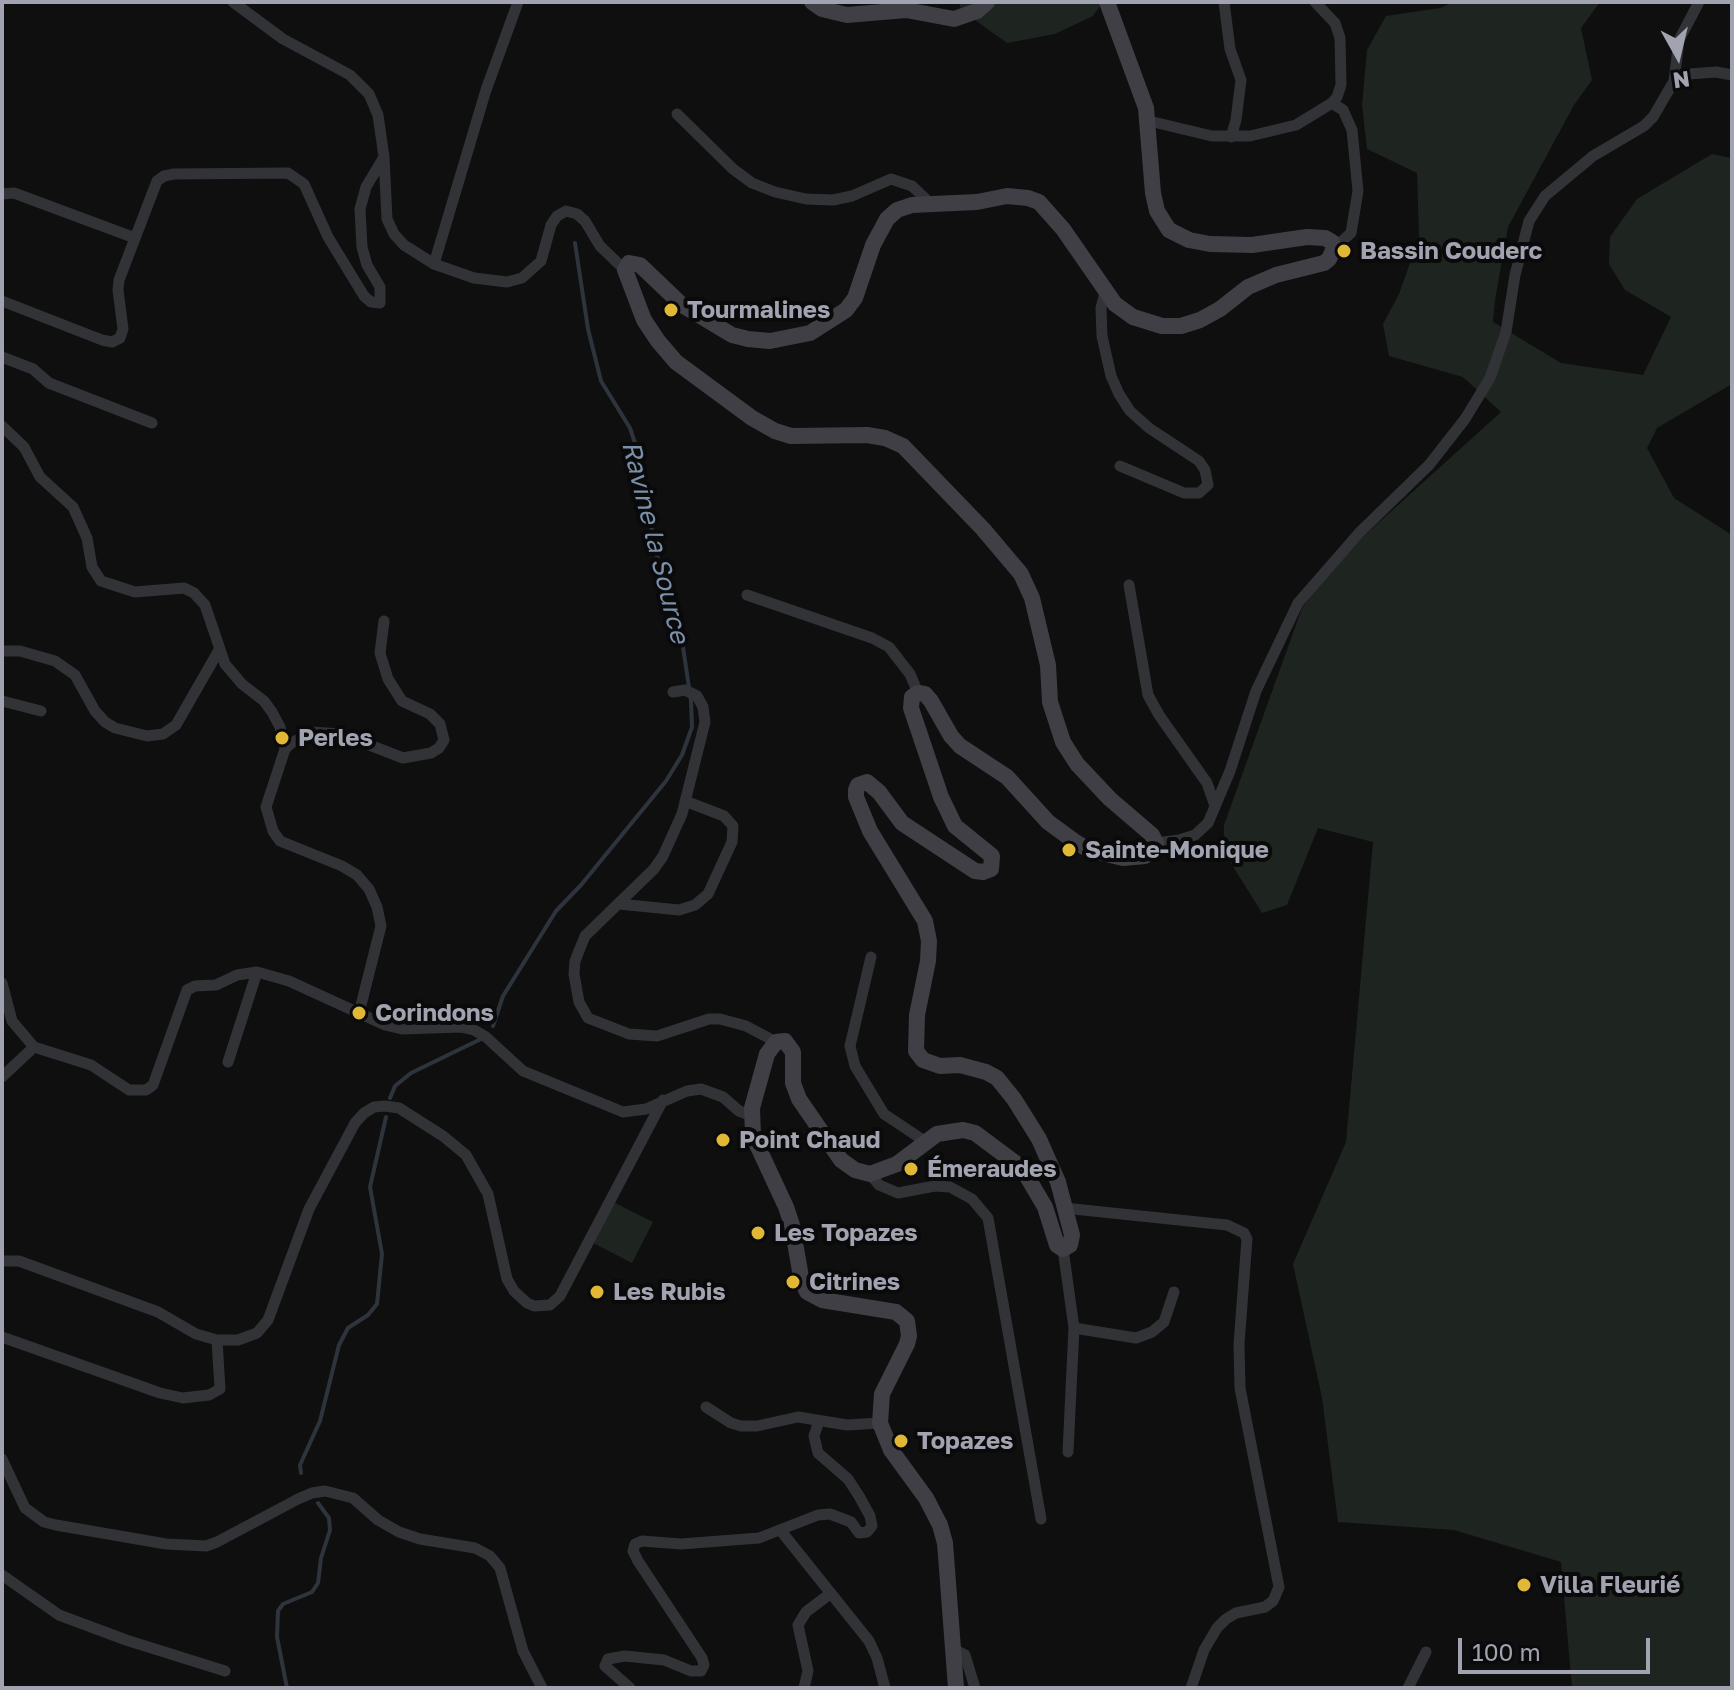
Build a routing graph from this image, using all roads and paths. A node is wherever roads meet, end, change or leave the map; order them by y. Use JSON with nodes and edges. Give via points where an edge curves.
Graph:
{"nodes":[{"id":1,"x":233,"y":2,"type":"edge"},
{"id":2,"x":518,"y":2,"type":"edge"},
{"id":3,"x":812,"y":2,"type":"edge"},
{"id":4,"x":987,"y":2,"type":"edge"},
{"id":5,"x":1107,"y":2,"type":"edge"},
{"id":6,"x":1224,"y":2,"type":"edge"},
{"id":7,"x":1315,"y":2,"type":"edge"},
{"id":8,"x":1699,"y":2,"type":"edge"},
{"id":9,"x":1732,"y":75,"type":"edge"},
{"id":10,"x":1674,"y":81,"type":"junction"},
{"id":11,"x":1332,"y":103,"type":"junction"},
{"id":12,"x":677,"y":114,"type":"dead end"},
{"id":13,"x":1149,"y":121,"type":"junction"},
{"id":14,"x":1231,"y":137,"type":"junction"},
{"id":15,"x":384,"y":157,"type":"junction"},
{"id":16,"x":2,"y":194,"type":"edge"},
{"id":17,"x":931,"y":204,"type":"junction"},
{"id":18,"x":135,"y":238,"type":"junction"},
{"id":19,"x":1334,"y":248,"type":"junction"},
{"id":20,"x":434,"y":264,"type":"junction"},
{"id":21,"x":625,"y":270,"type":"junction"},
{"id":22,"x":1105,"y":293,"type":"junction"},
{"id":23,"x":2,"y":301,"type":"edge"},
{"id":24,"x":2,"y":357,"type":"edge"},
{"id":25,"x":152,"y":423,"type":"dead end"},
{"id":26,"x":2,"y":426,"type":"edge"},
{"id":27,"x":1120,"y":466,"type":"dead end"},
{"id":28,"x":1129,"y":585,"type":"dead end"},
{"id":29,"x":747,"y":595,"type":"dead end"},
{"id":30,"x":384,"y":621,"type":"dead end"},
{"id":31,"x":219,"y":650,"type":"junction"},
{"id":32,"x":2,"y":651,"type":"edge"},
{"id":33,"x":673,"y":692,"type":"dead end"},
{"id":34,"x":918,"y":693,"type":"junction"},
{"id":35,"x":2,"y":701,"type":"edge"},
{"id":36,"x":41,"y":711,"type":"dead end"},
{"id":37,"x":285,"y":749,"type":"junction"},
{"id":38,"x":685,"y":801,"type":"junction"},
{"id":39,"x":1215,"y":806,"type":"junction"},
{"id":40,"x":1156,"y":843,"type":"junction"},
{"id":41,"x":619,"y":904,"type":"junction"},
{"id":42,"x":871,"y":957,"type":"dead end"},
{"id":43,"x":257,"y":972,"type":"junction"},
{"id":44,"x":2,"y":983,"type":"edge"},
{"id":45,"x":359,"y":1013,"type":"junction"},
{"id":46,"x":776,"y":1042,"type":"junction"},
{"id":47,"x":34,"y":1047,"type":"junction"},
{"id":48,"x":228,"y":1062,"type":"dead end"},
{"id":49,"x":2,"y":1077,"type":"edge"},
{"id":50,"x":663,"y":1100,"type":"junction"},
{"id":51,"x":752,"y":1116,"type":"junction"},
{"id":52,"x":926,"y":1142,"type":"junction"},
{"id":53,"x":870,"y":1174,"type":"junction"},
{"id":54,"x":1064,"y":1208,"type":"junction"},
{"id":55,"x":1063,"y":1249,"type":"junction"},
{"id":56,"x":2,"y":1261,"type":"edge"},
{"id":57,"x":1174,"y":1292,"type":"dead end"},
{"id":58,"x":1074,"y":1328,"type":"junction"},
{"id":59,"x":2,"y":1337,"type":"edge"},
{"id":60,"x":217,"y":1340,"type":"junction"},
{"id":61,"x":706,"y":1407,"type":"dead end"},
{"id":62,"x":819,"y":1421,"type":"junction"},
{"id":63,"x":880,"y":1423,"type":"junction"},
{"id":64,"x":1068,"y":1452,"type":"dead end"},
{"id":65,"x":2,"y":1461,"type":"edge"},
{"id":66,"x":1041,"y":1519,"type":"dead end"},
{"id":67,"x":781,"y":1531,"type":"junction"},
{"id":68,"x":2,"y":1575,"type":"edge"},
{"id":69,"x":831,"y":1593,"type":"junction"},
{"id":70,"x":951,"y":1648,"type":"junction"},
{"id":71,"x":1426,"y":1652,"type":"dead end"},
{"id":72,"x":225,"y":1671,"type":"dead end"},
{"id":73,"x":542,"y":1688,"type":"edge"},
{"id":74,"x":630,"y":1688,"type":"edge"},
{"id":75,"x":804,"y":1688,"type":"edge"},
{"id":76,"x":885,"y":1688,"type":"edge"},
{"id":77,"x":956,"y":1688,"type":"edge"},
{"id":78,"x":975,"y":1688,"type":"edge"},
{"id":79,"x":1191,"y":1688,"type":"edge"},
{"id":80,"x":1408,"y":1688,"type":"edge"}],
"edges":[{"from":1,"to":15,"type":"street","via":[[283,39],[361,84],[374,104]]},
{"from":2,"to":20,"type":"street"},
{"from":3,"to":4,"type":"main road","via":[[847,15],[906,10],[954,19]]},
{"from":5,"to":13,"type":"main road"},
{"from":6,"to":14,"type":"street","via":[[1230,49],[1241,80]]},
{"from":7,"to":11,"type":"street","via":[[1335,23],[1340,38],[1341,85]]},
{"from":8,"to":10,"type":"street","via":[[1679,40]]},
{"from":9,"to":10,"type":"street","via":[[1689,74]]},
{"from":10,"to":39,"type":"street","via":[[1644,126],[1593,156],[1545,196],[1529,221],[1506,332],[1490,378],[1429,465],[1298,603],[1256,691]]},
{"from":11,"to":14,"type":"street","via":[[1296,125]]},
{"from":11,"to":19,"type":"street","via":[[1343,110],[1352,130],[1358,191],[1351,233]]},
{"from":12,"to":17,"type":"street","via":[[733,169],[775,192],[833,200],[891,179],[912,186]]},
{"from":13,"to":14,"type":"street"},
{"from":13,"to":19,"type":"main road","via":[[1153,193],[1169,230],[1210,244],[1316,237],[1332,242]]},
{"from":15,"to":18,"type":"street","via":[[360,209],[362,247],[380,287],[380,303],[364,296],[304,184],[288,173],[164,176],[157,181]]},
{"from":15,"to":20,"type":"street","via":[[387,219],[394,234]]},
{"from":16,"to":18,"type":"street","via":[[14,193]]},
{"from":17,"to":21,"type":"main road","via":[[897,210],[887,219],[846,310],[810,333],[793,337],[770,341],[732,335],[682,305],[640,265],[629,263]]},
{"from":17,"to":22,"type":"main road","via":[[1007,196],[1039,202],[1079,250]]},
{"from":18,"to":23,"type":"street","via":[[119,280],[123,329],[112,342]]},
{"from":19,"to":22,"type":"main road","via":[[1324,263],[1260,281],[1220,309],[1181,326],[1133,317]]},
{"from":20,"to":21,"type":"street","via":[[474,278],[522,278],[541,261],[551,225],[566,211],[585,221],[600,246]]},
{"from":21,"to":40,"type":"main road","via":[[644,320],[676,362],[752,418],[791,436],[867,435],[903,446],[983,529],[1021,574],[1032,598],[1048,665],[1050,702],[1063,742],[1077,764]]},
{"from":22,"to":27,"type":"street","via":[[1102,336],[1119,394],[1149,428],[1199,461],[1208,485],[1199,493],[1184,493]]},
{"from":24,"to":25,"type":"street","via":[[33,369],[49,383]]},
{"from":26,"to":31,"type":"street","via":[[24,447],[40,477],[73,507],[95,575],[108,585],[135,592],[184,588],[194,593],[205,605]]},
{"from":28,"to":39,"type":"street","via":[[1148,695],[1207,783]]},
{"from":29,"to":34,"type":"street","via":[[889,647]]},
{"from":30,"to":37,"type":"street","via":[[380,653],[388,679],[402,701],[440,724],[444,740],[439,748],[403,758],[341,734],[311,732]]},
{"from":31,"to":32,"type":"street","via":[[176,725],[147,736],[105,722],[75,675],[55,661]]},
{"from":31,"to":37,"type":"street","via":[[242,684],[272,712]]},
{"from":33,"to":38,"type":"street","via":[[697,696],[705,722]]},
{"from":34,"to":40,"type":"main road","via":[[931,701],[960,746],[1007,777],[1048,822],[1074,841],[1123,858],[1145,856]]},
{"from":34,"to":54,"type":"main road","via":[[911,708],[947,812],[993,862],[991,869],[975,871],[902,823],[874,787],[867,782],[858,785],[856,797],[870,831],[925,921],[928,961],[916,1051],[932,1063],[975,1067],[997,1078],[1039,1139]]},
{"from":35,"to":36,"type":"street"},
{"from":37,"to":45,"type":"street","via":[[266,807],[273,831],[291,847],[357,875],[377,907],[381,926]]},
{"from":38,"to":41,"type":"street","via":[[663,856]]},
{"from":38,"to":41,"type":"street","via":[[724,816],[733,826],[732,842],[708,894],[679,910]]},
{"from":39,"to":40,"type":"street","via":[[1195,835]]},
{"from":41,"to":46,"type":"street","via":[[585,936],[575,961],[584,1014],[647,1037],[720,1019]]},
{"from":42,"to":52,"type":"street","via":[[850,1046],[855,1066],[884,1114]]},
{"from":43,"to":45,"type":"street"},
{"from":43,"to":47,"type":"street","via":[[187,990],[156,1079],[146,1090],[129,1090],[91,1065]]},
{"from":43,"to":48,"type":"street"},
{"from":44,"to":47,"type":"street","via":[[12,1021]]},
{"from":45,"to":50,"type":"street","via":[[402,1029],[474,1030],[523,1071],[623,1112]]},
{"from":46,"to":51,"type":"main road","via":[[767,1054]]},
{"from":46,"to":53,"type":"main road","via":[[785,1041],[793,1052],[793,1083],[808,1116],[841,1160]]},
{"from":47,"to":49,"type":"street"},
{"from":50,"to":51,"type":"street","via":[[701,1089]]},
{"from":50,"to":60,"type":"street","via":[[560,1296],[542,1307],[521,1299],[507,1279],[488,1194],[466,1155],[399,1108],[374,1107],[355,1123],[309,1209],[268,1320],[257,1333]]},
{"from":51,"to":63,"type":"main road","via":[[753,1136],[792,1225],[807,1292],[822,1300],[896,1312],[907,1321],[907,1344],[882,1394]]},
{"from":52,"to":53,"type":"main road","via":[[897,1164]]},
{"from":52,"to":55,"type":"main road","via":[[937,1134],[963,1130],[987,1139],[1022,1168]]},
{"from":53,"to":66,"type":"street","via":[[879,1185],[898,1193],[950,1187],[972,1199],[988,1218]]},
{"from":54,"to":55,"type":"main road","via":[[1072,1235]]},
{"from":54,"to":79,"type":"street","via":[[1227,1225],[1247,1239],[1240,1388],[1279,1587],[1265,1607],[1236,1613],[1217,1628]]},
{"from":55,"to":58,"type":"street"},
{"from":56,"to":60,"type":"street","via":[[19,1261],[158,1312]]},
{"from":57,"to":58,"type":"street","via":[[1164,1322],[1136,1338]]},
{"from":58,"to":64,"type":"street"},
{"from":59,"to":60,"type":"street","via":[[183,1398],[220,1389]]},
{"from":61,"to":62,"type":"street","via":[[741,1426],[791,1417]]},
{"from":62,"to":63,"type":"street"},
{"from":62,"to":67,"type":"street","via":[[814,1436],[818,1453],[848,1479],[872,1526],[859,1533],[851,1522],[830,1514]]},
{"from":63,"to":70,"type":"main road","via":[[891,1450],[940,1525],[948,1563]]},
{"from":65,"to":73,"type":"street","via":[[25,1508],[56,1525],[206,1546],[298,1499],[325,1491],[353,1498],[399,1532],[475,1548],[500,1568],[523,1651]]},
{"from":67,"to":69,"type":"street"},
{"from":67,"to":74,"type":"street","via":[[736,1541],[635,1544],[638,1561],[704,1665],[701,1671],[691,1671],[664,1660],[608,1659],[605,1666]]},
{"from":68,"to":72,"type":"street","via":[[59,1615]]},
{"from":69,"to":75,"type":"street","via":[[798,1625],[808,1671]]},
{"from":69,"to":76,"type":"street","via":[[874,1650]]},
{"from":70,"to":77,"type":"main road"},
{"from":70,"to":78,"type":"street","via":[[965,1655]]},
{"from":71,"to":80,"type":"street"}]}
